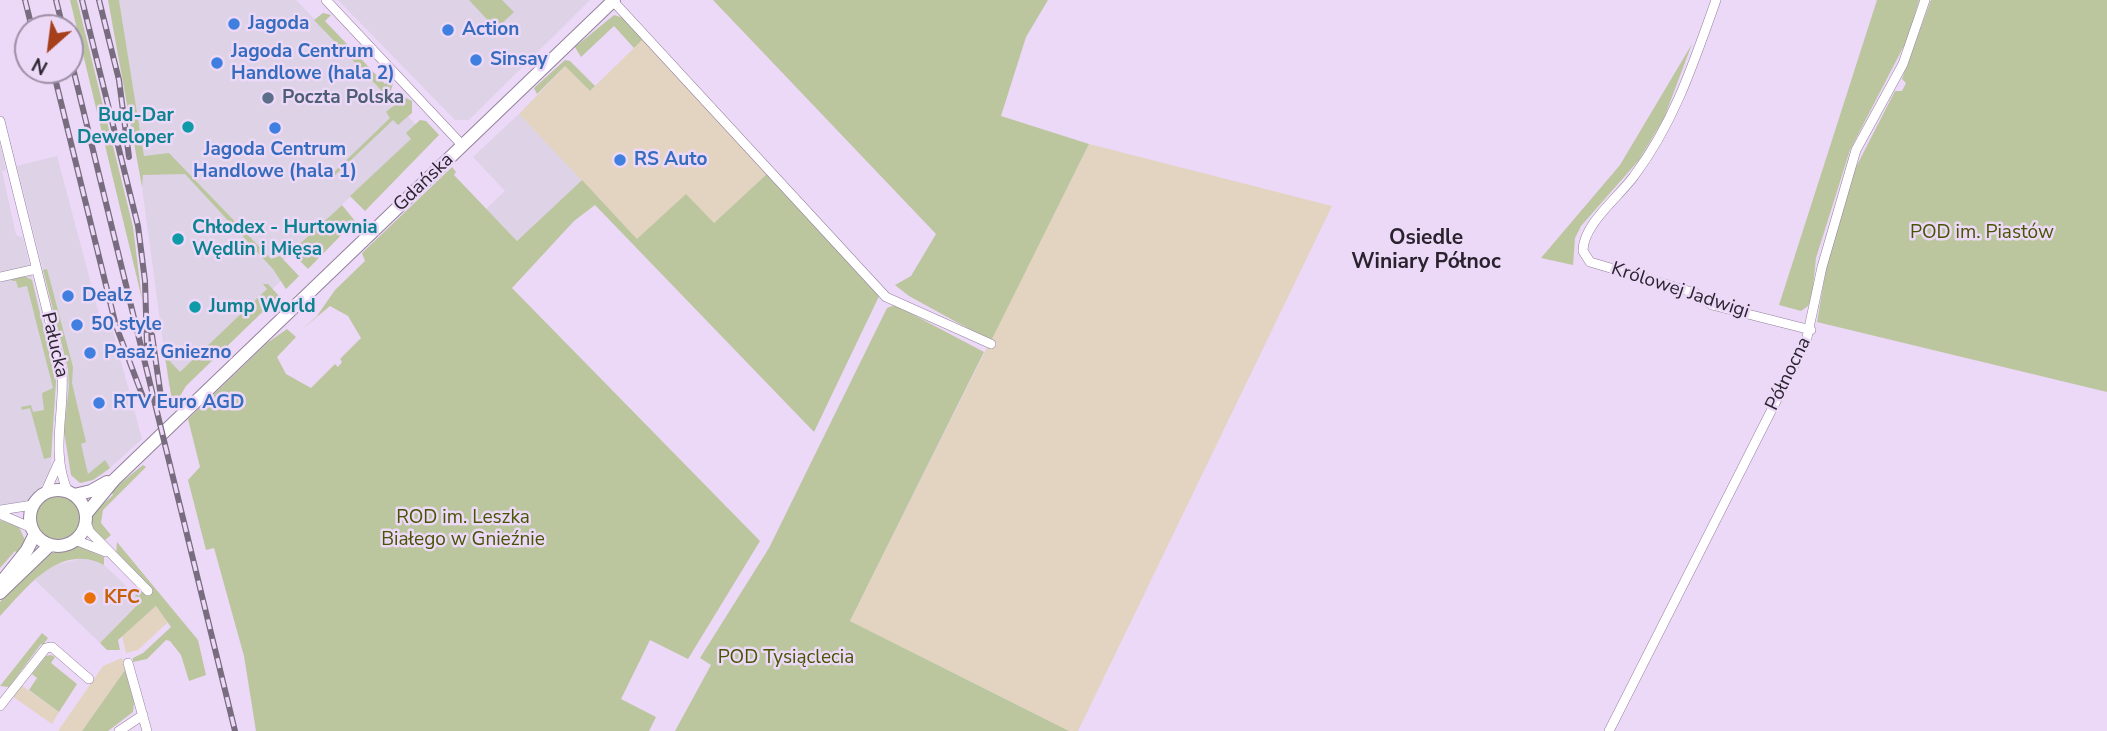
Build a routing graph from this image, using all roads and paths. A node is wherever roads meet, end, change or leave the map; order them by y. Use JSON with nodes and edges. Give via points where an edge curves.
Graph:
{"nodes":[{"id":1,"x":326,"y":0,"type":"edge"},
{"id":2,"x":1716,"y":0,"type":"edge"},
{"id":3,"x":1925,"y":0,"type":"edge"},
{"id":4,"x":614,"y":1,"type":"edge"},
{"id":5,"x":0,"y":121,"type":"edge"},
{"id":6,"x":463,"y":146,"type":"junction"},
{"id":7,"x":36,"y":269,"type":"junction"},
{"id":8,"x":0,"y":276,"type":"edge"},
{"id":9,"x":1811,"y":330,"type":"junction"},
{"id":10,"x":991,"y":344,"type":"dead end"},
{"id":11,"x":58,"y":464,"type":"junction"},
{"id":12,"x":114,"y":480,"type":"junction"},
{"id":13,"x":45,"y":493,"type":"junction"},
{"id":14,"x":71,"y":493,"type":"junction"},
{"id":15,"x":33,"y":505,"type":"junction"},
{"id":16,"x":0,"y":512,"type":"edge"},
{"id":17,"x":86,"y":519,"type":"junction"},
{"id":18,"x":33,"y":531,"type":"junction"},
{"id":19,"x":75,"y":540,"type":"junction"},
{"id":20,"x":50,"y":545,"type":"junction"},
{"id":21,"x":111,"y":554,"type":"junction"},
{"id":22,"x":0,"y":583,"type":"edge"},
{"id":23,"x":148,"y":591,"type":"dead end"},
{"id":24,"x":0,"y":593,"type":"edge"},
{"id":25,"x":128,"y":663,"type":"dead end"},
{"id":26,"x":89,"y":679,"type":"dead end"},
{"id":27,"x":0,"y":706,"type":"edge"},
{"id":28,"x":143,"y":715,"type":"junction"},
{"id":29,"x":119,"y":731,"type":"edge"},
{"id":30,"x":147,"y":731,"type":"edge"},
{"id":31,"x":1609,"y":731,"type":"edge"}],
"edges":[{"from":1,"to":6,"type":"street"},
{"from":2,"to":9,"type":"street","name":"Królowej Jadwigi","via":[[1671,119],[1646,161],[1588,232],[1585,257],[1695,293],[1712,305]]},
{"from":3,"to":9,"type":"street","name":"Północna","via":[[1903,64],[1856,150],[1822,267]]},
{"from":4,"to":6,"type":"street","name":"Gdańska"},
{"from":4,"to":10,"type":"street","name":"Gdańska","via":[[886,297]]},
{"from":5,"to":7,"type":"street","name":"Pałucka"},
{"from":6,"to":12,"type":"street","name":"Gdańska"},
{"from":7,"to":8,"type":"street"},
{"from":7,"to":11,"type":"street","name":"Pałucka","via":[[62,371]]},
{"from":9,"to":31,"type":"street","name":"Północna"},
{"from":11,"to":13,"type":"street","name":"Pałucka"},
{"from":11,"to":14,"type":"street","name":"Pałucka"},
{"from":12,"to":14,"type":"street","name":"Gdańska","via":[[91,491]]},
{"from":12,"to":17,"type":"street","name":"Gdańska"},
{"from":13,"to":14,"type":"street"},
{"from":13,"to":15,"type":"street"},
{"from":14,"to":17,"type":"street"},
{"from":15,"to":16,"type":"street"},
{"from":15,"to":18,"type":"street"},
{"from":16,"to":18,"type":"street"},
{"from":17,"to":19,"type":"street"},
{"from":17,"to":21,"type":"street"},
{"from":18,"to":20,"type":"street"},
{"from":18,"to":22,"type":"street","via":[[27,550]]},
{"from":19,"to":20,"type":"street"},
{"from":19,"to":21,"type":"street"},
{"from":20,"to":24,"type":"street"},
{"from":21,"to":23,"type":"street"},
{"from":25,"to":28,"type":"street"},
{"from":26,"to":27,"type":"street","via":[[52,647],[46,648]]},
{"from":28,"to":29,"type":"street"},
{"from":28,"to":30,"type":"street"}]}
